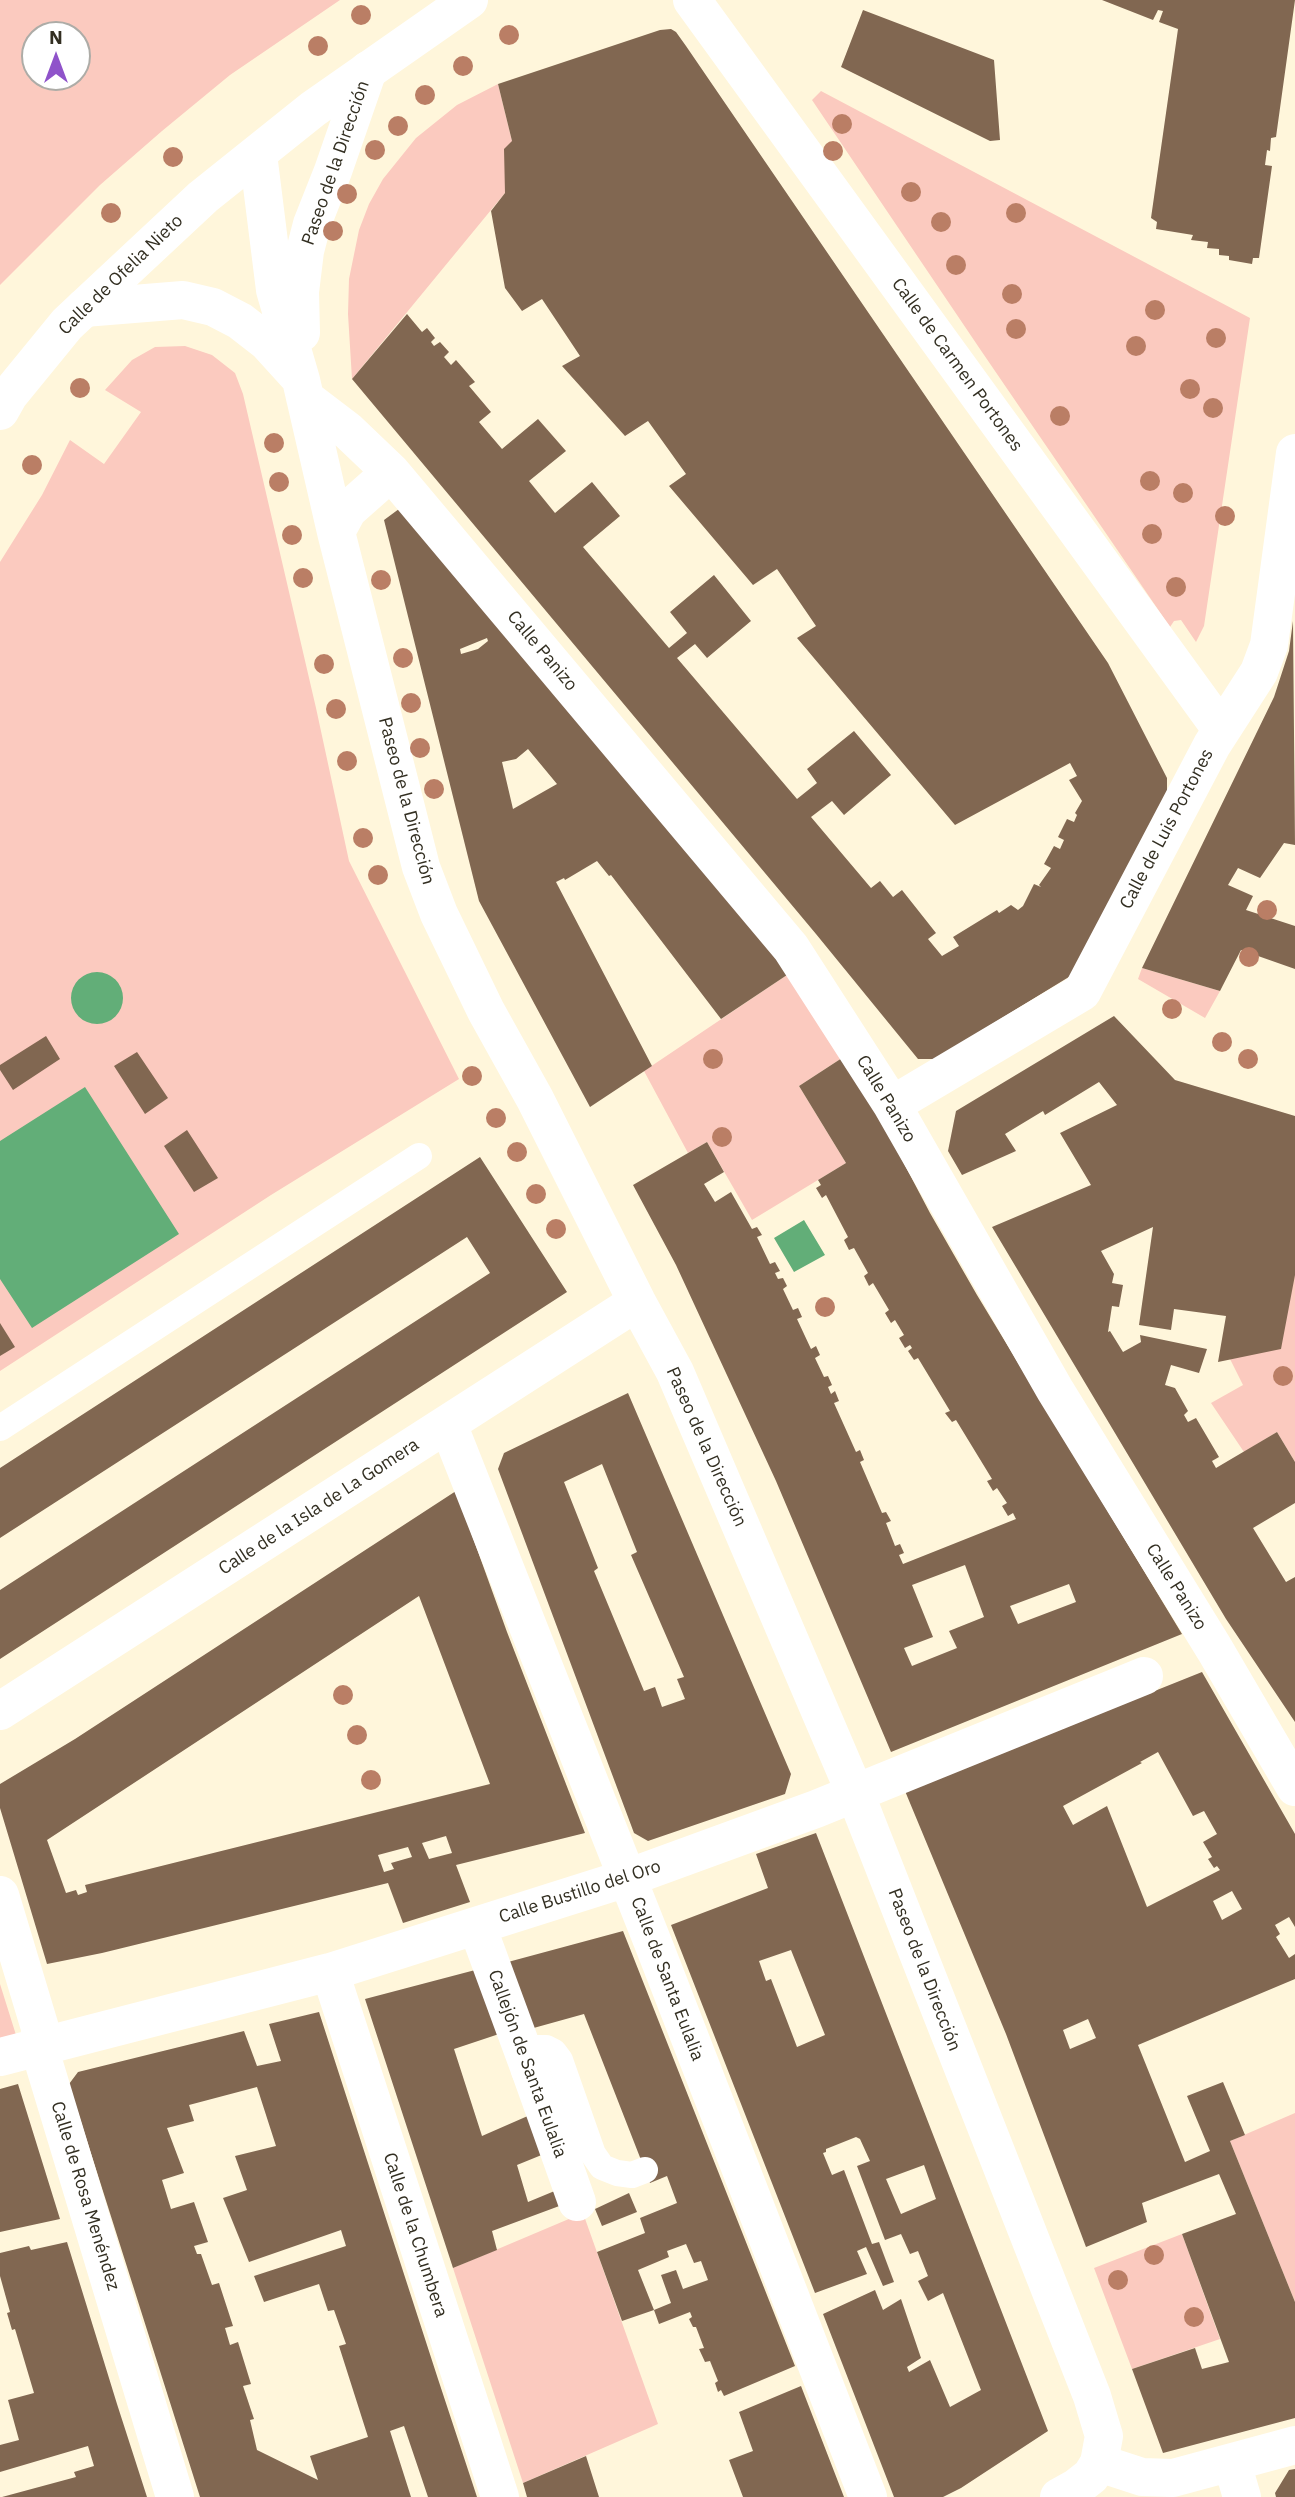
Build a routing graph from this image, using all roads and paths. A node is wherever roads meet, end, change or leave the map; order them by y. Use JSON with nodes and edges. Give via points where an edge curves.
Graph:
{"nodes":[{"id":1,"x":468,"y":0,"type":"edge"},
{"id":2,"x":692,"y":0,"type":"edge"},
{"id":3,"x":368,"y":71,"type":"junction"},
{"id":4,"x":258,"y":154,"type":"junction"},
{"id":5,"x":84,"y":308,"type":"junction"},
{"id":6,"x":303,"y":389,"type":"junction"},
{"id":7,"x":0,"y":411,"type":"edge"},
{"id":8,"x":1295,"y":453,"type":"edge"},
{"id":9,"x":391,"y":472,"type":"junction"},
{"id":10,"x":336,"y":532,"type":"junction"},
{"id":11,"x":1221,"y":729,"type":"junction"},
{"id":12,"x":892,"y":1105,"type":"junction"},
{"id":13,"x":419,"y":1156,"type":"dead end"},
{"id":14,"x":636,"y":1302,"type":"junction"},
{"id":15,"x":448,"y":1424,"type":"junction"},
{"id":16,"x":0,"y":1427,"type":"edge"},
{"id":17,"x":1144,"y":1676,"type":"dead end"},
{"id":18,"x":0,"y":1711,"type":"edge"},
{"id":19,"x":1295,"y":1787,"type":"edge"},
{"id":20,"x":855,"y":1793,"type":"junction"},
{"id":21,"x":627,"y":1878,"type":"junction"},
{"id":22,"x":0,"y":1895,"type":"edge"},
{"id":23,"x":477,"y":1926,"type":"junction"},
{"id":24,"x":330,"y":1972,"type":"junction"},
{"id":25,"x":39,"y":2047,"type":"junction"},
{"id":26,"x":0,"y":2057,"type":"edge"},
{"id":27,"x":526,"y":2062,"type":"junction"},
{"id":28,"x":645,"y":2170,"type":"dead end"},
{"id":29,"x":577,"y":2202,"type":"dead end"},
{"id":30,"x":1295,"y":2445,"type":"edge"},
{"id":31,"x":1099,"y":2463,"type":"junction"},
{"id":32,"x":1237,"y":2480,"type":"edge"},
{"id":33,"x":175,"y":2497,"type":"edge"},
{"id":34,"x":500,"y":2497,"type":"edge"},
{"id":35,"x":868,"y":2497,"type":"edge"},
{"id":36,"x":1059,"y":2497,"type":"edge"}],
"edges":[{"from":1,"to":3,"type":"street","name":"Paseo de la Dirección"},
{"from":2,"to":11,"type":"street","name":"Calle de Carmen Portones"},
{"from":3,"to":4,"type":"street","name":"Paseo de la Dirección"},
{"from":3,"to":6,"type":"street","name":"Paseo de la Dirección","via":[[305,251],[300,292]]},
{"from":4,"to":5,"type":"street","name":"Calle de Ofelia Nieto","via":[[203,197]]},
{"from":4,"to":6,"type":"street","name":"Paseo de la Dirección","via":[[275,290]]},
{"from":5,"to":6,"type":"street","name":"Paseo de la Dirección","via":[[183,300],[213,307],[267,342]]},
{"from":5,"to":7,"type":"street","name":"Calle de Ofelia Nieto","via":[[45,350]]},
{"from":6,"to":9,"type":"street","name":"Calle Panizo"},
{"from":6,"to":10,"type":"street","name":"Paseo de la Dirección"},
{"from":8,"to":11,"type":"street","name":"Calle de Luis Portones","via":[[1269,645],[1259,672]]},
{"from":9,"to":10,"type":"street","via":[[348,510]]},
{"from":9,"to":12,"type":"street","name":"Calle Panizo","via":[[791,948]]},
{"from":10,"to":14,"type":"street","name":"Paseo de la Dirección","via":[[421,867],[439,914]]},
{"from":11,"to":12,"type":"street","name":"Calle de Luis Portones","via":[[1082,992]]},
{"from":12,"to":19,"type":"street","name":"Calle Panizo","via":[[1055,1390]]},
{"from":13,"to":16,"type":"lane"},
{"from":14,"to":15,"type":"street","name":"Calle de la Isla de La Gomera"},
{"from":14,"to":20,"type":"street","name":"Paseo de la Dirección","via":[[674,1372]]},
{"from":15,"to":18,"type":"street","name":"Calle de la Isla de La Gomera"},
{"from":15,"to":21,"type":"street","name":"Calle de Santa Eulalia"},
{"from":17,"to":20,"type":"street","name":"Calle Bustillo del Oro"},
{"from":20,"to":21,"type":"street","name":"Calle Bustillo del Oro"},
{"from":20,"to":31,"type":"street","name":"Paseo de la Dirección","via":[[1092,2396],[1104,2436]]},
{"from":21,"to":23,"type":"street","name":"Calle Bustillo del Oro"},
{"from":21,"to":35,"type":"street","name":"Calle de Santa Eulalia"},
{"from":22,"to":25,"type":"street","name":"Calle de Rosa Menéndez","via":[[40,2028]]},
{"from":23,"to":24,"type":"street","name":"Calle Bustillo del Oro"},
{"from":23,"to":27,"type":"street","name":"Callejón de Santa Eulalia"},
{"from":24,"to":25,"type":"street","name":"Calle Bustillo del Oro"},
{"from":24,"to":34,"type":"street","name":"Calle de la Chumbera"},
{"from":25,"to":26,"type":"street","name":"Calle Bustillo del Oro"},
{"from":25,"to":33,"type":"street","name":"Calle de Rosa Menéndez"},
{"from":27,"to":28,"type":"lane","via":[[537,2048],[554,2052],[560,2060],[601,2167],[632,2175]]},
{"from":27,"to":29,"type":"street","name":"Callejón de Santa Eulalia"},
{"from":30,"to":32,"type":"street"},
{"from":31,"to":32,"type":"street","via":[[1142,2477]]},
{"from":31,"to":36,"type":"street","via":[[1084,2482]]}]}
